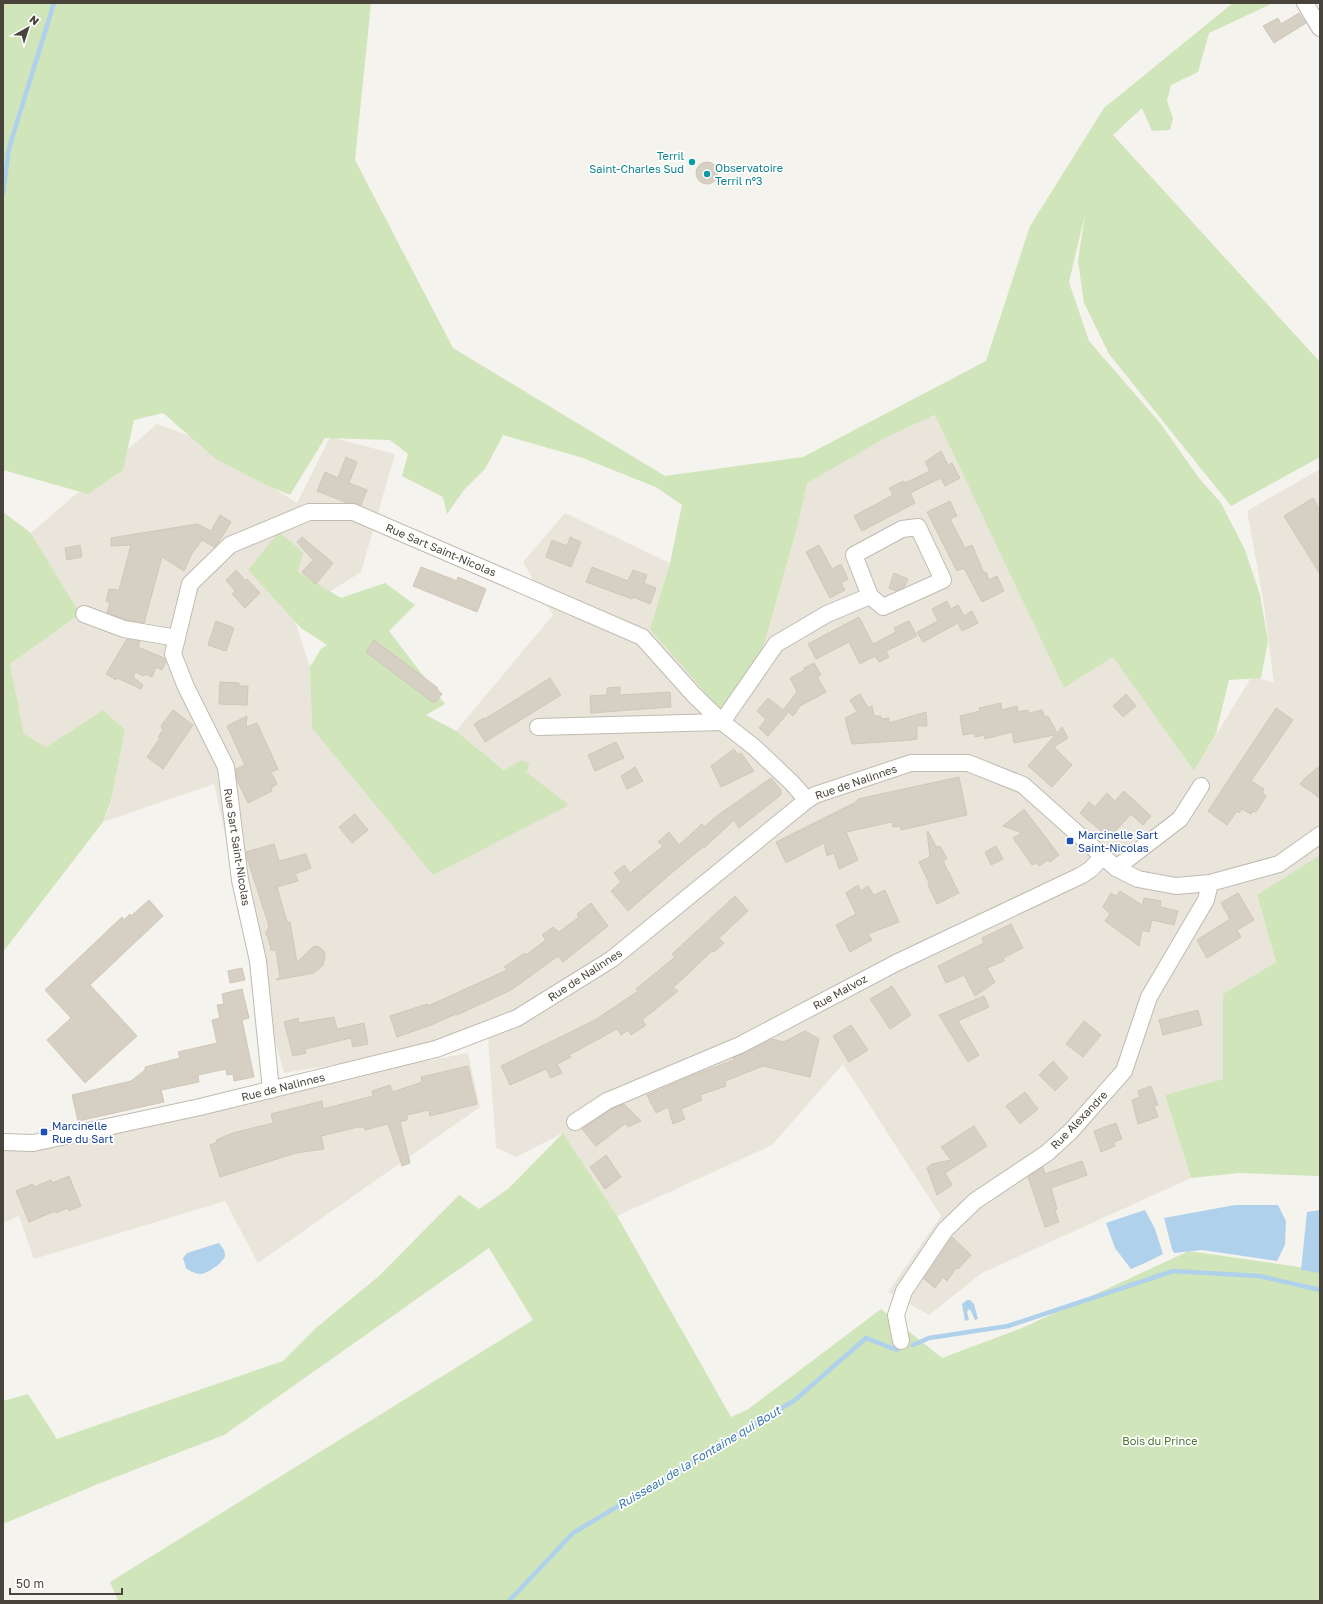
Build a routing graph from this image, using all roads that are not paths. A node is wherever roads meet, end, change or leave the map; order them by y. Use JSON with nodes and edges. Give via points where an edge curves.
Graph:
{"nodes":[{"id":1,"x":1305,"y":3,"type":"edge"},
{"id":2,"x":1320,"y":28,"type":"edge"},
{"id":3,"x":870,"y":596,"type":"junction"},
{"id":4,"x":84,"y":614,"type":"dead end"},
{"id":5,"x":177,"y":638,"type":"junction"},
{"id":6,"x":722,"y":722,"type":"junction"},
{"id":7,"x":538,"y":727,"type":"dead end"},
{"id":8,"x":1201,"y":786,"type":"dead end"},
{"id":9,"x":807,"y":800,"type":"junction"},
{"id":10,"x":1320,"y":835,"type":"edge"},
{"id":11,"x":1102,"y":857,"type":"junction"},
{"id":12,"x":1116,"y":868,"type":"junction"},
{"id":13,"x":1210,"y":883,"type":"junction"},
{"id":14,"x":271,"y":1090,"type":"junction"},
{"id":15,"x":575,"y":1122,"type":"dead end"},
{"id":16,"x":3,"y":1142,"type":"edge"},
{"id":17,"x":901,"y":1341,"type":"dead end"}],
"edges":[{"from":1,"to":2,"type":"street"},
{"from":3,"to":3,"type":"street","via":[[882,607],[943,580],[918,527],[902,529],[854,555]]},
{"from":3,"to":6,"type":"street","via":[[827,614],[776,644]]},
{"from":4,"to":5,"type":"street","via":[[124,629]]},
{"from":5,"to":6,"type":"street","name":"Rue Sart Saint-Nicolas","via":[[190,584],[230,545],[309,512],[353,512],[642,637]]},
{"from":5,"to":14,"type":"street","name":"Rue Sart Saint-Nicolas","via":[[173,654],[186,687],[226,767],[240,880],[258,961]]},
{"from":6,"to":7,"type":"street"},
{"from":6,"to":9,"type":"street","name":"Rue Sart Saint-Nicolas","via":[[754,747]]},
{"from":8,"to":12,"type":"street","via":[[1180,819]]},
{"from":9,"to":11,"type":"street","name":"Rue de Nalinnes","via":[[911,763],[968,763],[1023,786]]},
{"from":9,"to":14,"type":"street","name":"Rue de Nalinnes","via":[[612,960],[517,1018],[436,1049]]},
{"from":10,"to":13,"type":"street","name":"Rue de Nalinnes","via":[[1279,864]]},
{"from":11,"to":12,"type":"street","name":"Rue de Nalinnes"},
{"from":11,"to":15,"type":"street","name":"Rue Malvoz","via":[[1082,875],[892,965],[740,1045],[607,1102]]},
{"from":12,"to":13,"type":"street","name":"Rue de Nalinnes","via":[[1138,879],[1176,886]]},
{"from":13,"to":17,"type":"street","name":"Rue Alexandre","via":[[1206,900],[1149,997],[1124,1071],[1071,1131],[1047,1153],[975,1201],[945,1230],[904,1290],[896,1315]]},
{"from":14,"to":16,"type":"street","name":"Rue de Nalinnes","via":[[33,1144]]}]}
